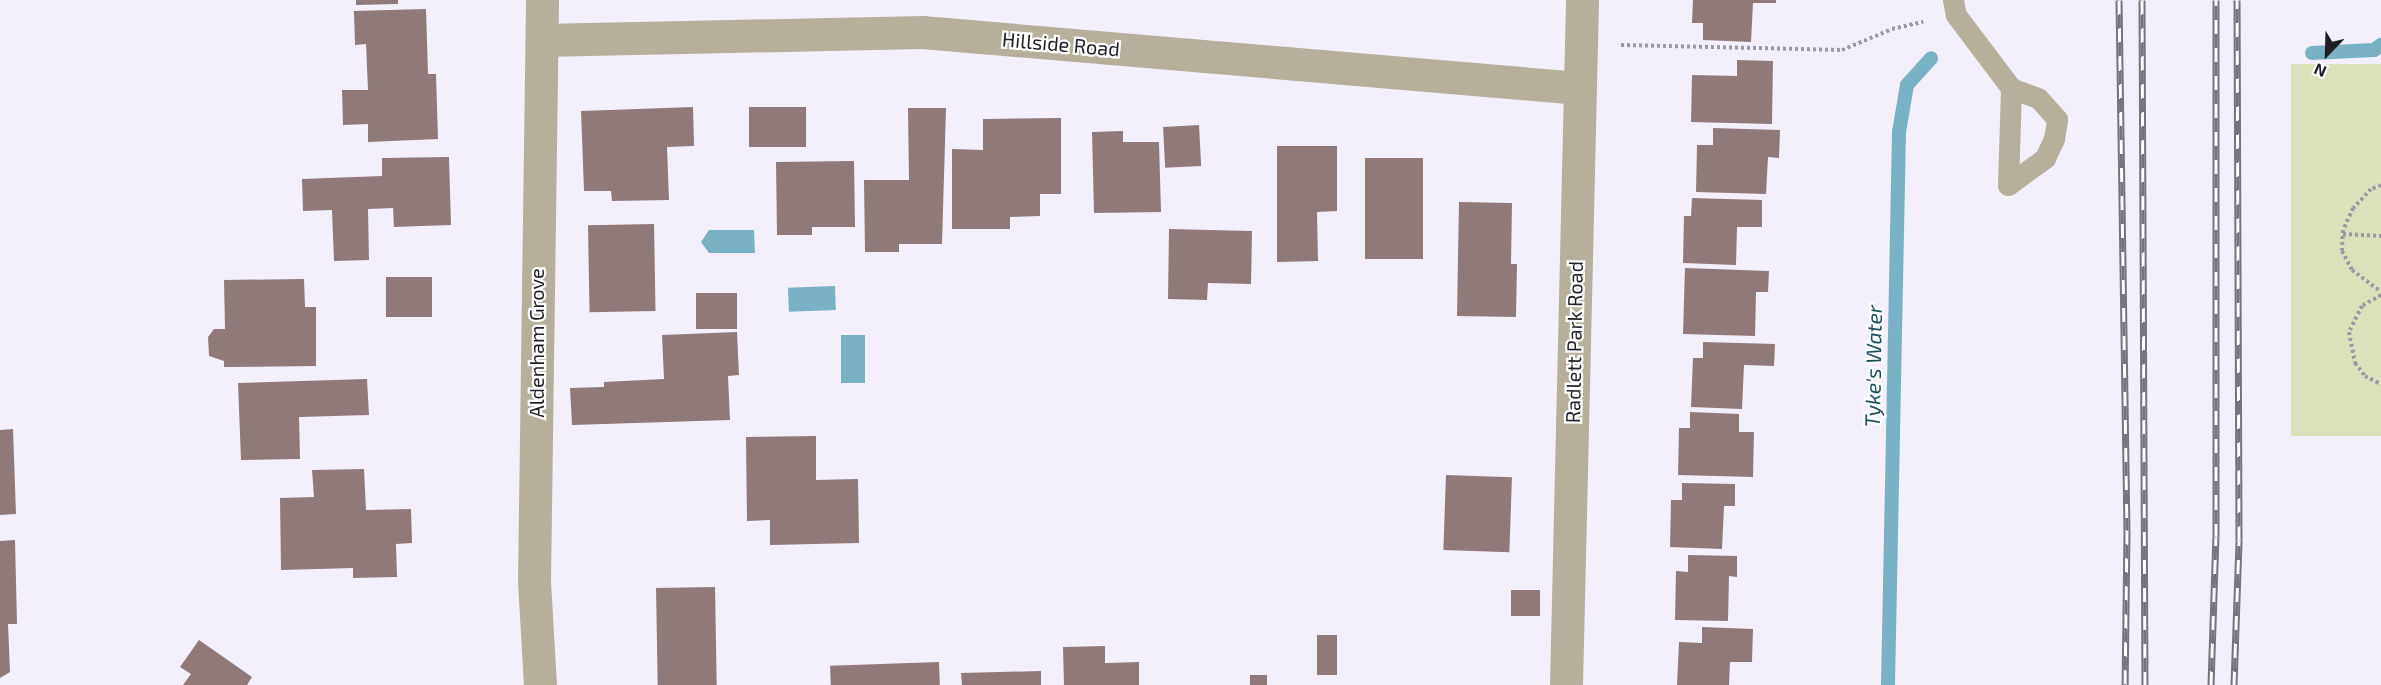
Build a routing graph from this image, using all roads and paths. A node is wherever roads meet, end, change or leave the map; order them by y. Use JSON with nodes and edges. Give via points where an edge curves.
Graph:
{"nodes":[{"id":1,"x":542,"y":0,"type":"edge"},
{"id":2,"x":1582,"y":0,"type":"edge"},
{"id":3,"x":1955,"y":8,"type":"edge"},
{"id":4,"x":542,"y":40,"type":"junction"},
{"id":5,"x":1582,"y":45,"type":"junction"},
{"id":6,"x":1579,"y":88,"type":"junction"},
{"id":7,"x":2011,"y":88,"type":"junction"},
{"id":8,"x":2381,"y":185,"type":"edge"},
{"id":9,"x":2343,"y":234,"type":"junction"},
{"id":10,"x":2381,"y":236,"type":"edge"},
{"id":11,"x":2381,"y":294,"type":"edge"},
{"id":12,"x":2381,"y":384,"type":"edge"},
{"id":13,"x":540,"y":685,"type":"edge"},
{"id":14,"x":1566,"y":685,"type":"edge"}],
"edges":[{"from":1,"to":4,"type":"street","name":"Aldenham Grove"},
{"from":2,"to":5,"type":"street","name":"Radlett Park Road"},
{"from":3,"to":5,"type":"path","via":[[1842,50]]},
{"from":3,"to":7,"type":"lane"},
{"from":4,"to":6,"type":"street","name":"Hillside Road","via":[[922,33]]},
{"from":4,"to":13,"type":"street","name":"Aldenham Grove","via":[[534,582]]},
{"from":5,"to":6,"type":"street","name":"Radlett Park Road"},
{"from":6,"to":14,"type":"street","name":"Radlett Park Road"},
{"from":7,"to":7,"type":"lane","via":[[2038,98],[2057,118],[2054,139],[2045,158],[2008,185]]},
{"from":8,"to":9,"type":"path","via":[[2371,189],[2353,208]]},
{"from":9,"to":10,"type":"path"},
{"from":9,"to":11,"type":"path","via":[[2342,251],[2352,270]]},
{"from":11,"to":12,"type":"path","via":[[2362,306],[2349,332],[2355,363],[2365,376]]}]}
